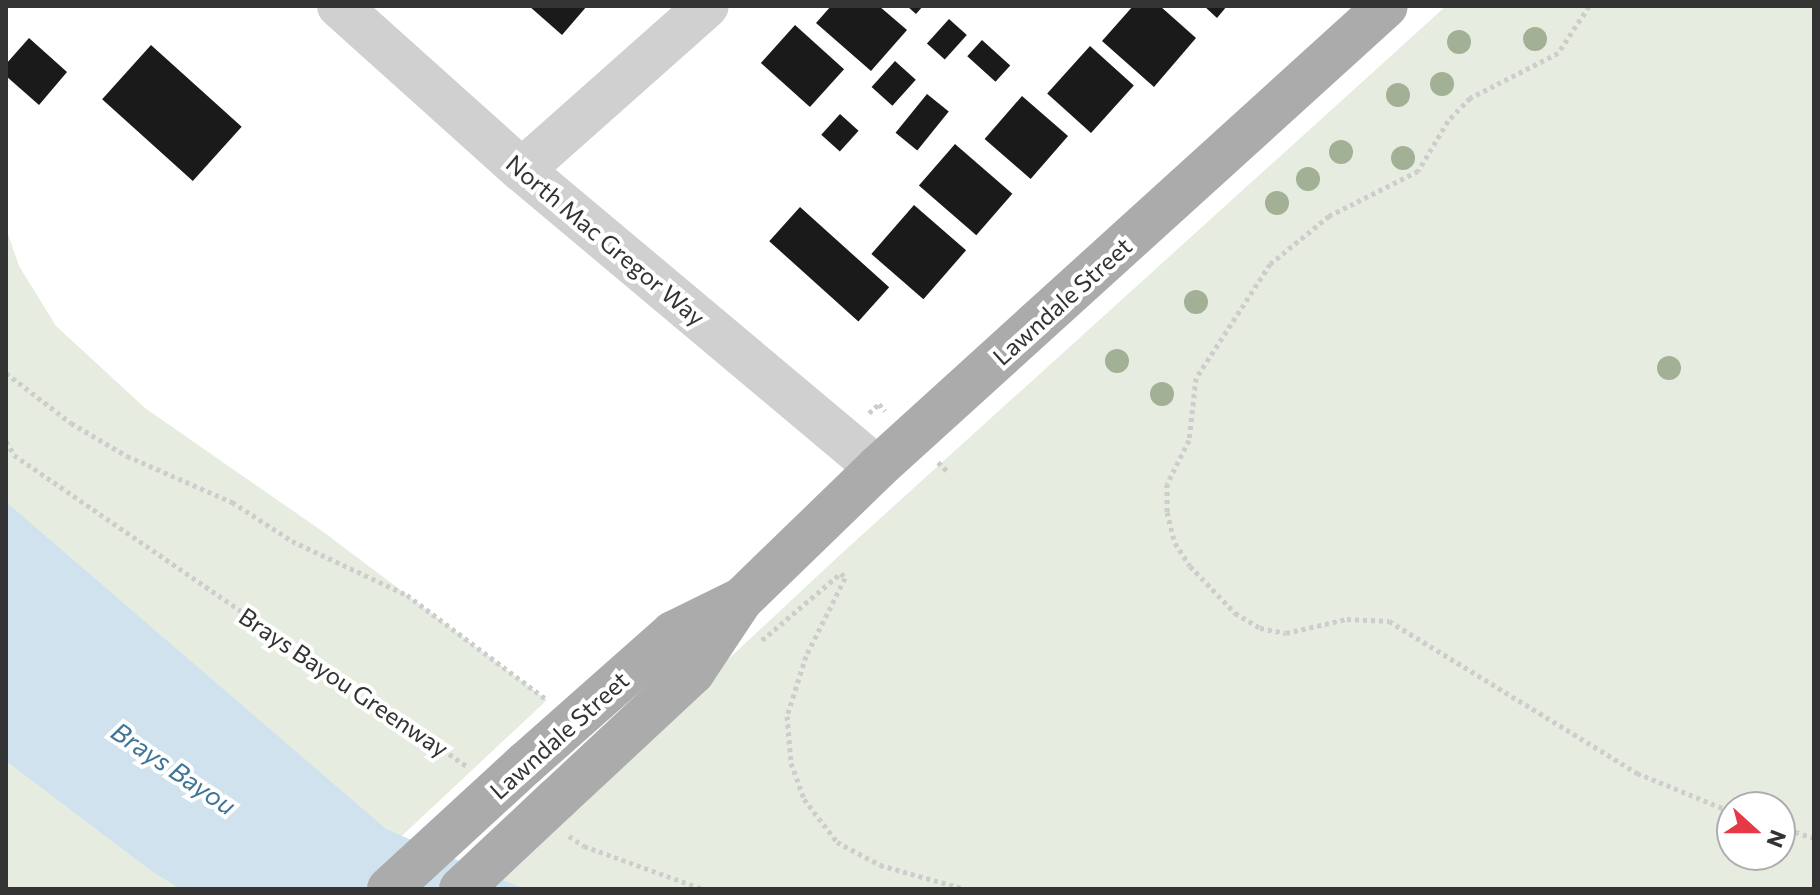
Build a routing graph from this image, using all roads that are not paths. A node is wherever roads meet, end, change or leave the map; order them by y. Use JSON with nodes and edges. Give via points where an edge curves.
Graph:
{"nodes":[{"id":1,"x":339,"y":6,"type":"edge"},
{"id":2,"x":707,"y":6,"type":"edge"},
{"id":3,"x":1386,"y":6,"type":"edge"},
{"id":4,"x":522,"y":170,"type":"junction"},
{"id":5,"x":877,"y":468,"type":"junction"},
{"id":6,"x":741,"y":600,"type":"junction"},
{"id":7,"x":389,"y":889,"type":"edge"},
{"id":8,"x":461,"y":889,"type":"edge"}],
"edges":[{"from":1,"to":4,"type":"street","name":"North Mac Gregor Way"},
{"from":2,"to":4,"type":"street"},
{"from":3,"to":5,"type":"main road","name":"Lawndale Street"},
{"from":4,"to":5,"type":"street","name":"North Mac Gregor Way"},
{"from":5,"to":6,"type":"main road","name":"Lawndale Street"},
{"from":6,"to":7,"type":"main road","name":"Lawndale Street","bridge":true,"via":[[673,633]]},
{"from":6,"to":8,"type":"main road","name":"Lawndale Street","bridge":true,"via":[[693,672],[558,814]]}]}
